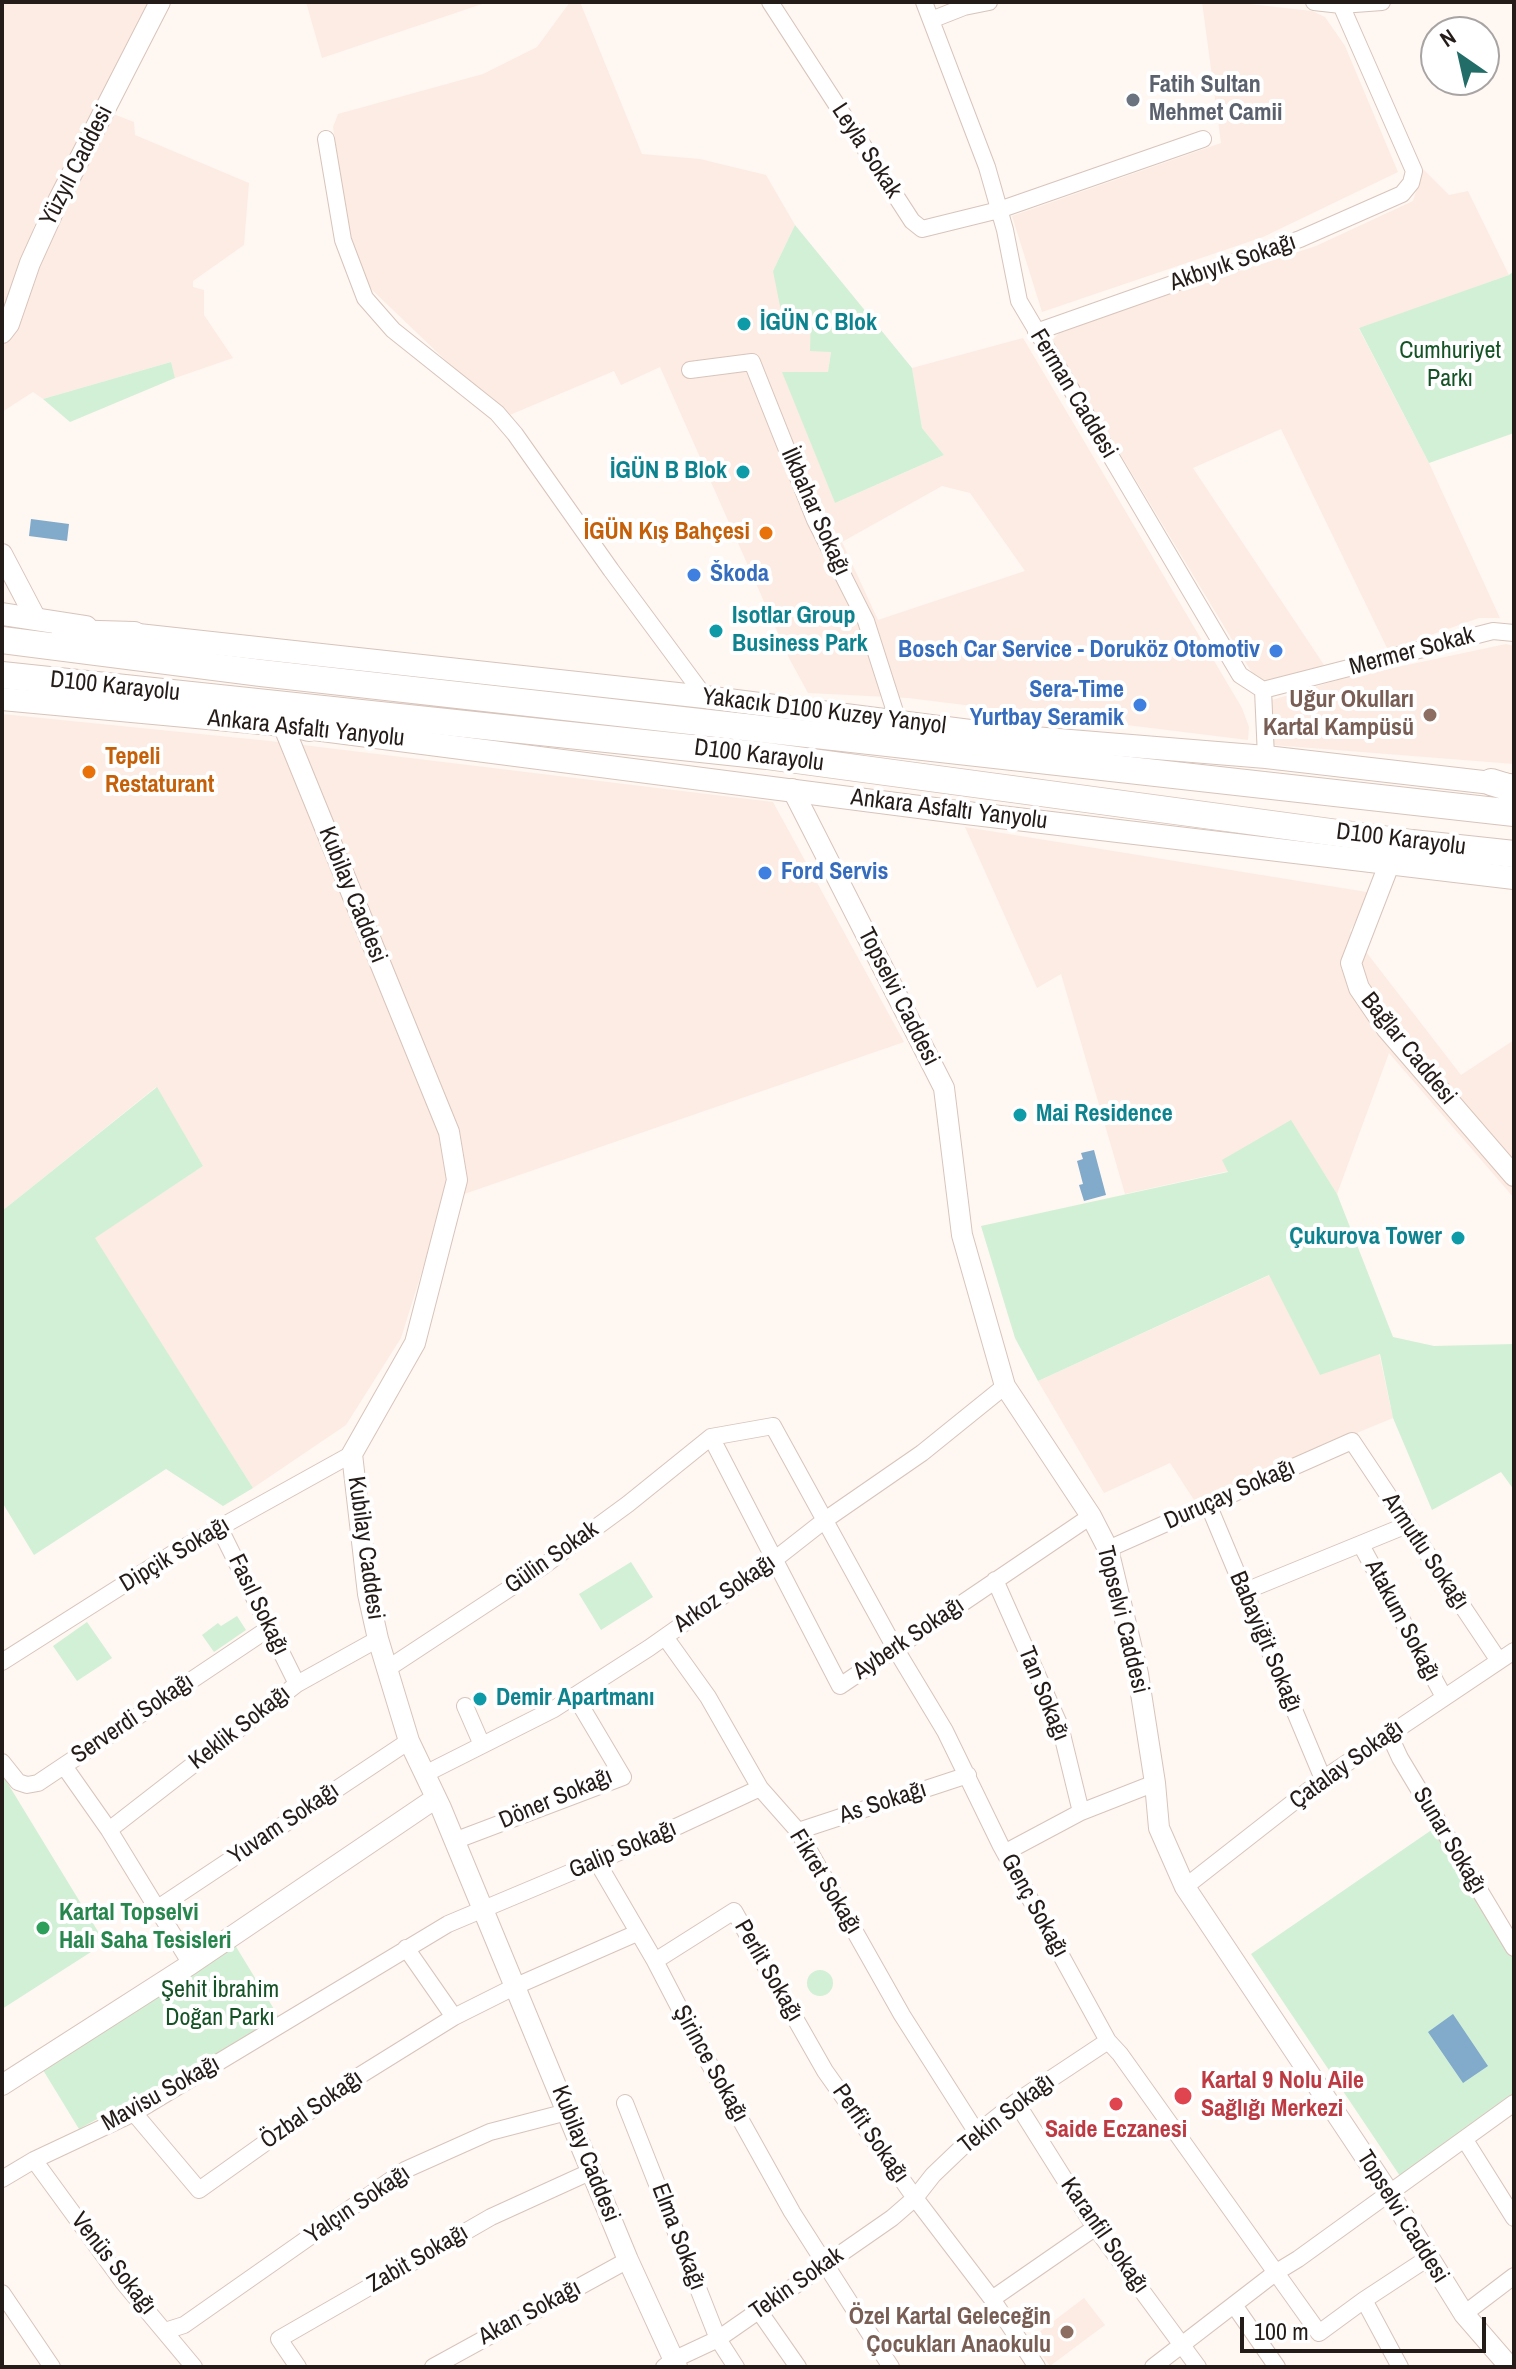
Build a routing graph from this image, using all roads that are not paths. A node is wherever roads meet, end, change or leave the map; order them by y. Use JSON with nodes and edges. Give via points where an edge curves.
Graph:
{"nodes":[{"id":1,"x":160,"y":2,"type":"edge"},
{"id":2,"x":770,"y":2,"type":"edge"},
{"id":3,"x":924,"y":2,"type":"edge"},
{"id":4,"x":989,"y":2,"type":"edge"},
{"id":5,"x":1314,"y":2,"type":"edge"},
{"id":6,"x":1382,"y":2,"type":"edge"},
{"id":7,"x":1341,"y":5,"type":"junction"},
{"id":8,"x":931,"y":20,"type":"junction"},
{"id":9,"x":326,"y":139,"type":"dead end"},
{"id":10,"x":1203,"y":139,"type":"dead end"},
{"id":11,"x":999,"y":210,"type":"junction"},
{"id":12,"x":1036,"y":332,"type":"junction"},
{"id":13,"x":2,"y":333,"type":"edge"},
{"id":14,"x":690,"y":370,"type":"dead end"},
{"id":15,"x":2,"y":554,"type":"edge"},
{"id":16,"x":2,"y":614,"type":"edge"},
{"id":17,"x":35,"y":617,"type":"junction"},
{"id":18,"x":2,"y":631,"type":"edge"},
{"id":19,"x":1514,"y":633,"type":"edge"},
{"id":20,"x":134,"y":635,"type":"junction"},
{"id":21,"x":2,"y":640,"type":"edge"},
{"id":22,"x":2,"y":675,"type":"edge"},
{"id":23,"x":1263,"y":690,"type":"junction"},
{"id":24,"x":173,"y":693,"type":"junction"},
{"id":25,"x":705,"y":697,"type":"junction"},
{"id":26,"x":2,"y":699,"type":"edge"},
{"id":27,"x":898,"y":721,"type":"junction"},
{"id":28,"x":296,"y":726,"type":"junction"},
{"id":29,"x":1266,"y":757,"type":"junction"},
{"id":30,"x":1506,"y":786,"type":"edge"},
{"id":31,"x":792,"y":789,"type":"junction"},
{"id":32,"x":1514,"y":813,"type":"edge"},
{"id":33,"x":1514,"y":854,"type":"edge"},
{"id":34,"x":1390,"y":862,"type":"junction"},
{"id":35,"x":1514,"y":878,"type":"edge"},
{"id":36,"x":1514,"y":1176,"type":"edge"},
{"id":37,"x":1005,"y":1386,"type":"junction"},
{"id":38,"x":711,"y":1437,"type":"junction"},
{"id":39,"x":1352,"y":1441,"type":"joint"},
{"id":40,"x":352,"y":1454,"type":"junction"},
{"id":41,"x":1208,"y":1504,"type":"junction"},
{"id":42,"x":1091,"y":1516,"type":"junction"},
{"id":43,"x":825,"y":1520,"type":"junction"},
{"id":44,"x":1407,"y":1525,"type":"junction"},
{"id":45,"x":219,"y":1527,"type":"junction"},
{"id":46,"x":1361,"y":1545,"type":"junction"},
{"id":47,"x":1108,"y":1549,"type":"junction"},
{"id":48,"x":774,"y":1560,"type":"junction"},
{"id":49,"x":995,"y":1580,"type":"junction"},
{"id":50,"x":1243,"y":1592,"type":"junction"},
{"id":51,"x":268,"y":1629,"type":"junction"},
{"id":52,"x":665,"y":1637,"type":"junction"},
{"id":53,"x":378,"y":1639,"type":"junction"},
{"id":54,"x":895,"y":1648,"type":"junction"},
{"id":55,"x":1514,"y":1651,"type":"edge"},
{"id":56,"x":1499,"y":1661,"type":"junction"},
{"id":57,"x":2,"y":1662,"type":"edge"},
{"id":58,"x":387,"y":1669,"type":"junction"},
{"id":59,"x":297,"y":1684,"type":"junction"},
{"id":60,"x":575,"y":1696,"type":"junction"},
{"id":61,"x":1444,"y":1697,"type":"junction"},
{"id":62,"x":465,"y":1706,"type":"dead end"},
{"id":63,"x":1392,"y":1731,"type":"junction"},
{"id":64,"x":409,"y":1741,"type":"junction"},
{"id":65,"x":482,"y":1745,"type":"junction"},
{"id":66,"x":2,"y":1762,"type":"edge"},
{"id":67,"x":64,"y":1766,"type":"junction"},
{"id":68,"x":425,"y":1774,"type":"junction"},
{"id":69,"x":968,"y":1775,"type":"junction"},
{"id":70,"x":1323,"y":1779,"type":"junction"},
{"id":71,"x":1155,"y":1783,"type":"junction"},
{"id":72,"x":760,"y":1788,"type":"junction"},
{"id":73,"x":436,"y":1798,"type":"junction"},
{"id":74,"x":1081,"y":1812,"type":"junction"},
{"id":75,"x":109,"y":1830,"type":"junction"},
{"id":76,"x":798,"y":1831,"type":"junction"},
{"id":77,"x":454,"y":1841,"type":"junction"},
{"id":78,"x":1006,"y":1852,"type":"junction"},
{"id":79,"x":596,"y":1860,"type":"junction"},
{"id":80,"x":1185,"y":1887,"type":"junction"},
{"id":81,"x":158,"y":1908,"type":"junction"},
{"id":82,"x":483,"y":1908,"type":"junction"},
{"id":83,"x":1507,"y":1924,"type":"edge"},
{"id":84,"x":637,"y":1933,"type":"junction"},
{"id":85,"x":406,"y":1948,"type":"junction"},
{"id":86,"x":1514,"y":1948,"type":"edge"},
{"id":87,"x":655,"y":1961,"type":"junction"},
{"id":88,"x":191,"y":1964,"type":"junction"},
{"id":89,"x":516,"y":1986,"type":"junction"},
{"id":90,"x":454,"y":2017,"type":"junction"},
{"id":91,"x":1108,"y":2041,"type":"junction"},
{"id":92,"x":825,"y":2071,"type":"joint"},
{"id":93,"x":2,"y":2085,"type":"edge"},
{"id":94,"x":1016,"y":2102,"type":"junction"},
{"id":95,"x":625,"y":2103,"type":"dead end"},
{"id":96,"x":1514,"y":2103,"type":"edge"},
{"id":97,"x":567,"y":2112,"type":"junction"},
{"id":98,"x":134,"y":2113,"type":"junction"},
{"id":99,"x":977,"y":2133,"type":"junction"},
{"id":100,"x":1465,"y":2140,"type":"junction"},
{"id":101,"x":34,"y":2160,"type":"junction"},
{"id":102,"x":592,"y":2171,"type":"junction"},
{"id":103,"x":2,"y":2179,"type":"edge"},
{"id":104,"x":1389,"y":2193,"type":"junction"},
{"id":105,"x":915,"y":2198,"type":"junction"},
{"id":106,"x":1514,"y":2218,"type":"edge"},
{"id":107,"x":1096,"y":2227,"type":"junction"},
{"id":108,"x":1428,"y":2258,"type":"junction"},
{"id":109,"x":628,"y":2260,"type":"junction"},
{"id":110,"x":825,"y":2265,"type":"junction"},
{"id":111,"x":1275,"y":2273,"type":"junction"},
{"id":112,"x":1514,"y":2276,"type":"edge"},
{"id":113,"x":2,"y":2293,"type":"edge"},
{"id":114,"x":992,"y":2299,"type":"junction"},
{"id":115,"x":1364,"y":2300,"type":"junction"},
{"id":116,"x":1234,"y":2305,"type":"junction"},
{"id":117,"x":759,"y":2311,"type":"junction"},
{"id":118,"x":1464,"y":2314,"type":"junction"},
{"id":119,"x":165,"y":2331,"type":"junction"},
{"id":120,"x":718,"y":2339,"type":"junction"},
{"id":121,"x":1182,"y":2345,"type":"junction"},
{"id":122,"x":672,"y":2365,"type":"edge"},
{"id":123,"x":52,"y":2367,"type":"edge"},
{"id":124,"x":194,"y":2367,"type":"edge"},
{"id":125,"x":298,"y":2367,"type":"edge"},
{"id":126,"x":433,"y":2367,"type":"edge"},
{"id":127,"x":736,"y":2367,"type":"edge"},
{"id":128,"x":798,"y":2367,"type":"edge"},
{"id":129,"x":891,"y":2367,"type":"edge"},
{"id":130,"x":1037,"y":2367,"type":"edge"},
{"id":131,"x":1153,"y":2367,"type":"edge"},
{"id":132,"x":1198,"y":2367,"type":"edge"},
{"id":133,"x":1277,"y":2367,"type":"edge"},
{"id":134,"x":1400,"y":2367,"type":"edge"},
{"id":135,"x":1510,"y":2367,"type":"edge"}],
"edges":[{"from":1,"to":13,"type":"street","name":"Yüzyıl Caddesi","via":[[59,199]]},
{"from":2,"to":11,"type":"street","name":"Leyla Sokak","via":[[912,221],[922,229]]},
{"from":3,"to":8,"type":"street","name":"Ferman Caddesi"},
{"from":4,"to":8,"type":"street"},
{"from":5,"to":7,"type":"street"},
{"from":6,"to":7,"type":"street"},
{"from":7,"to":12,"type":"street","name":"Akbıyık Sokağı","via":[[1414,171],[1402,194],[1315,233]]},
{"from":8,"to":11,"type":"street","name":"Ferman Caddesi"},
{"from":9,"to":25,"type":"street","via":[[343,240],[365,298],[393,330],[497,413],[515,434]]},
{"from":10,"to":11,"type":"street"},
{"from":11,"to":12,"type":"street","name":"Ferman Caddesi","via":[[1019,301]]},
{"from":12,"to":23,"type":"street","name":"Ferman Caddesi","via":[[1240,675]]},
{"from":14,"to":27,"type":"street","name":"İlkbahar Sokağı","via":[[752,362],[815,520],[866,621]]},
{"from":15,"to":17,"type":"street"},
{"from":16,"to":17,"type":"main road"},
{"from":17,"to":20,"type":"main road"},
{"from":18,"to":20,"type":"highway"},
{"from":19,"to":23,"type":"street","name":"Mermer Sokak","via":[[1493,631]]},
{"from":20,"to":25,"type":"main road","name":"Yakacık D100 Kuzey Yanyol"},
{"from":21,"to":32,"type":"highway","name":"D100 Karayolu"},
{"from":22,"to":24,"type":"highway","name":"D100 Karayolu"},
{"from":23,"to":29,"type":"street"},
{"from":24,"to":28,"type":"highway"},
{"from":24,"to":33,"type":"highway","name":"D100 Karayolu","via":[[767,756]]},
{"from":25,"to":27,"type":"main road","name":"Yakacık D100 Kuzey Yanyol"},
{"from":26,"to":28,"type":"main road","name":"Ankara Asfaltı Yanyolu"},
{"from":27,"to":29,"type":"main road","name":"Yakacık D100 Kuzey Yanyol","via":[[1009,736]]},
{"from":28,"to":31,"type":"main road","name":"Ankara Asfaltı Yanyolu"},
{"from":28,"to":40,"type":"street","name":"Kubilay Caddesi","via":[[449,1132],[457,1180],[415,1343]]},
{"from":29,"to":30,"type":"main road","name":"Yakacık D100 Kuzey Yanyol"},
{"from":31,"to":34,"type":"main road","name":"Ankara Asfaltı Yanyolu"},
{"from":31,"to":37,"type":"street","name":"Topselvi Caddesi","via":[[944,1088],[962,1235]]},
{"from":34,"to":35,"type":"main road","name":"Ankara Asfaltı Yanyolu"},
{"from":34,"to":36,"type":"street","name":"Bağlar Caddesi","via":[[1351,963],[1359,988],[1387,1029]]},
{"from":37,"to":42,"type":"street","name":"Topselvi Caddesi"},
{"from":37,"to":43,"type":"street","name":"Arkoz Sokağı","via":[[922,1453]]},
{"from":38,"to":43,"type":"street","name":"Genç Sokağı","via":[[773,1426]]},
{"from":38,"to":48,"type":"street","name":"Ayberk Sokağı"},
{"from":38,"to":58,"type":"street","name":"Gülin Sokak","via":[[542,1567]]},
{"from":39,"to":41,"type":"street","name":"Duruçay Sokağı"},
{"from":39,"to":44,"type":"street","name":"Armutlu Sokağı"},
{"from":40,"to":45,"type":"street","name":"Dipçik Sokağı"},
{"from":40,"to":53,"type":"street","name":"Kubilay Caddesi"},
{"from":41,"to":47,"type":"street","name":"Duruçay Sokağı"},
{"from":41,"to":50,"type":"street","name":"Babayiğit Sokağı"},
{"from":42,"to":47,"type":"street","name":"Topselvi Caddesi"},
{"from":42,"to":49,"type":"street","name":"Ayberk Sokağı"},
{"from":43,"to":48,"type":"street","name":"Arkoz Sokağı"},
{"from":43,"to":54,"type":"street","name":"Genç Sokağı"},
{"from":44,"to":46,"type":"street"},
{"from":44,"to":56,"type":"street","name":"Armutlu Sokağı"},
{"from":45,"to":51,"type":"street","name":"Fasıl Sokağı"},
{"from":45,"to":57,"type":"street","name":"Dipçik Sokağı"},
{"from":46,"to":50,"type":"street"},
{"from":46,"to":61,"type":"street","name":"Atakum Sokağı"},
{"from":47,"to":71,"type":"street","name":"Topselvi Caddesi","via":[[1138,1674]]},
{"from":48,"to":52,"type":"street","name":"Arkoz Sokağı"},
{"from":48,"to":54,"type":"street","name":"Ayberk Sokağı","via":[[840,1686]]},
{"from":49,"to":54,"type":"street","name":"Ayberk Sokağı"},
{"from":49,"to":74,"type":"street","name":"Tan Sokağı","via":[[1060,1726]]},
{"from":50,"to":70,"type":"street","name":"Babayiğit Sokağı"},
{"from":51,"to":59,"type":"street","name":"Fasıl Sokağı"},
{"from":51,"to":67,"type":"street","name":"Serverdi Sokağı"},
{"from":52,"to":60,"type":"street","name":"Arkoz Sokağı"},
{"from":52,"to":72,"type":"street","name":"Fikret Sokağı","via":[[708,1697]]},
{"from":53,"to":58,"type":"street","name":"Kubilay Caddesi"},
{"from":53,"to":59,"type":"street","name":"Keklik Sokağı"},
{"from":54,"to":69,"type":"street","name":"Genç Sokağı"},
{"from":55,"to":56,"type":"street","name":"Çatalay Sokağı"},
{"from":56,"to":61,"type":"street","name":"Çatalay Sokağı"},
{"from":58,"to":64,"type":"street","name":"Kubilay Caddesi"},
{"from":59,"to":75,"type":"street","name":"Keklik Sokağı"},
{"from":60,"to":65,"type":"street","name":"Arkoz Sokağı"},
{"from":60,"to":77,"type":"street","name":"Döner Sokağı","via":[[623,1777]]},
{"from":61,"to":63,"type":"street","name":"Çatalay Sokağı"},
{"from":62,"to":65,"type":"street"},
{"from":63,"to":70,"type":"street","name":"Çatalay Sokağı"},
{"from":63,"to":83,"type":"street","name":"Sunar Sokağı","via":[[1400,1758]]},
{"from":64,"to":68,"type":"street","name":"Kubilay Caddesi"},
{"from":64,"to":81,"type":"street","name":"Yuvam Sokağı"},
{"from":65,"to":68,"type":"street","name":"Arkoz Sokağı"},
{"from":66,"to":67,"type":"street","name":"Serverdi Sokağı","via":[[12,1777],[27,1785]]},
{"from":67,"to":75,"type":"street"},
{"from":68,"to":73,"type":"street","name":"Kubilay Caddesi"},
{"from":69,"to":76,"type":"street","name":"As Sokağı"},
{"from":69,"to":78,"type":"street","name":"Genç Sokağı"},
{"from":70,"to":80,"type":"street","name":"Çatalay Sokağı"},
{"from":71,"to":74,"type":"street"},
{"from":71,"to":80,"type":"street","name":"Topselvi Caddesi","via":[[1159,1828]]},
{"from":72,"to":76,"type":"street","name":"Fikret Sokağı"},
{"from":72,"to":79,"type":"street","name":"Galip Sokağı"},
{"from":73,"to":77,"type":"street","name":"Kubilay Caddesi"},
{"from":73,"to":88,"type":"street"},
{"from":74,"to":78,"type":"street"},
{"from":75,"to":81,"type":"street"},
{"from":76,"to":99,"type":"street","name":"Fikret Sokağı","via":[[902,2015]]},
{"from":77,"to":82,"type":"street","name":"Kubilay Caddesi"},
{"from":78,"to":91,"type":"street","name":"Genç Sokağı"},
{"from":79,"to":82,"type":"street","name":"Galip Sokağı"},
{"from":79,"to":84,"type":"street","name":"Şirince Sokağı"},
{"from":80,"to":104,"type":"street","name":"Topselvi Caddesi"},
{"from":81,"to":88,"type":"street"},
{"from":82,"to":85,"type":"street","name":"Mavisu Sokağı"},
{"from":82,"to":89,"type":"street","name":"Kubilay Caddesi"},
{"from":83,"to":86,"type":"street","name":"Sunar Sokağı"},
{"from":84,"to":87,"type":"street","name":"Şirince Sokağı"},
{"from":84,"to":89,"type":"street","name":"Özbal Sokağı"},
{"from":85,"to":90,"type":"street"},
{"from":85,"to":98,"type":"street","name":"Mavisu Sokağı"},
{"from":87,"to":92,"type":"street","name":"Perlit Sokağı","via":[[734,1911]]},
{"from":87,"to":110,"type":"street","name":"Şirince Sokağı"},
{"from":88,"to":93,"type":"street"},
{"from":89,"to":90,"type":"street","name":"Özbal Sokağı"},
{"from":89,"to":97,"type":"street","name":"Kubilay Caddesi"},
{"from":90,"to":98,"type":"street","name":"Özbal Sokağı","via":[[359,2076],[199,2190]]},
{"from":91,"to":94,"type":"street","name":"Tekin Sokağı"},
{"from":91,"to":111,"type":"street","name":"Genç Sokağı"},
{"from":92,"to":105,"type":"street","name":"Perfit Sokağı"},
{"from":94,"to":99,"type":"street","name":"Tekin Sokağı"},
{"from":94,"to":107,"type":"street","name":"Karanfil Sokağı"},
{"from":95,"to":120,"type":"street","name":"Elma Sokağı"},
{"from":96,"to":100,"type":"street"},
{"from":97,"to":102,"type":"street","name":"Kubilay Caddesi"},
{"from":97,"to":119,"type":"street","name":"Yalçın Sokağı","via":[[490,2132],[405,2170],[184,2325]]},
{"from":98,"to":101,"type":"street","name":"Mavisu Sokağı"},
{"from":99,"to":105,"type":"street","name":"Tekin Sokağı"},
{"from":100,"to":104,"type":"street"},
{"from":100,"to":106,"type":"street"},
{"from":101,"to":103,"type":"street","name":"Mavisu Sokağı"},
{"from":101,"to":119,"type":"street","name":"Venüs Sokağı"},
{"from":102,"to":109,"type":"street","name":"Kubilay Caddesi"},
{"from":102,"to":125,"type":"street","name":"Zabit Sokağı","via":[[491,2217],[279,2339]]},
{"from":104,"to":108,"type":"street","name":"Topselvi Caddesi"},
{"from":104,"to":111,"type":"street"},
{"from":105,"to":110,"type":"street","name":"Tekin Sokak"},
{"from":105,"to":114,"type":"street","name":"Perfit Sokağı"},
{"from":107,"to":114,"type":"street"},
{"from":107,"to":121,"type":"street","name":"Karanfil Sokağı"},
{"from":108,"to":115,"type":"street"},
{"from":108,"to":118,"type":"street","name":"Topselvi Caddesi"},
{"from":109,"to":122,"type":"street","name":"Kubilay Caddesi"},
{"from":109,"to":126,"type":"street","name":"Akan Sokağı"},
{"from":110,"to":117,"type":"street","name":"Tekin Sokak"},
{"from":110,"to":129,"type":"street","name":"Şirince Sokağı"},
{"from":111,"to":115,"type":"street","name":"Genç Sokağı","via":[[1319,2333]]},
{"from":111,"to":116,"type":"street"},
{"from":112,"to":118,"type":"street"},
{"from":113,"to":123,"type":"street"},
{"from":114,"to":130,"type":"street","name":"Perfit Sokağı"},
{"from":115,"to":134,"type":"street"},
{"from":116,"to":121,"type":"street"},
{"from":116,"to":133,"type":"street"},
{"from":117,"to":120,"type":"street","name":"Tekin Sokak"},
{"from":117,"to":128,"type":"street"},
{"from":118,"to":135,"type":"street","name":"Topselvi Caddesi"},
{"from":119,"to":124,"type":"street","name":"Venüs Sokağı"},
{"from":120,"to":122,"type":"street","name":"Tekin Sokak"},
{"from":120,"to":127,"type":"street","name":"Elma Sokağı"},
{"from":121,"to":131,"type":"street"},
{"from":121,"to":132,"type":"street","name":"Karanfil Sokağı"}]}
